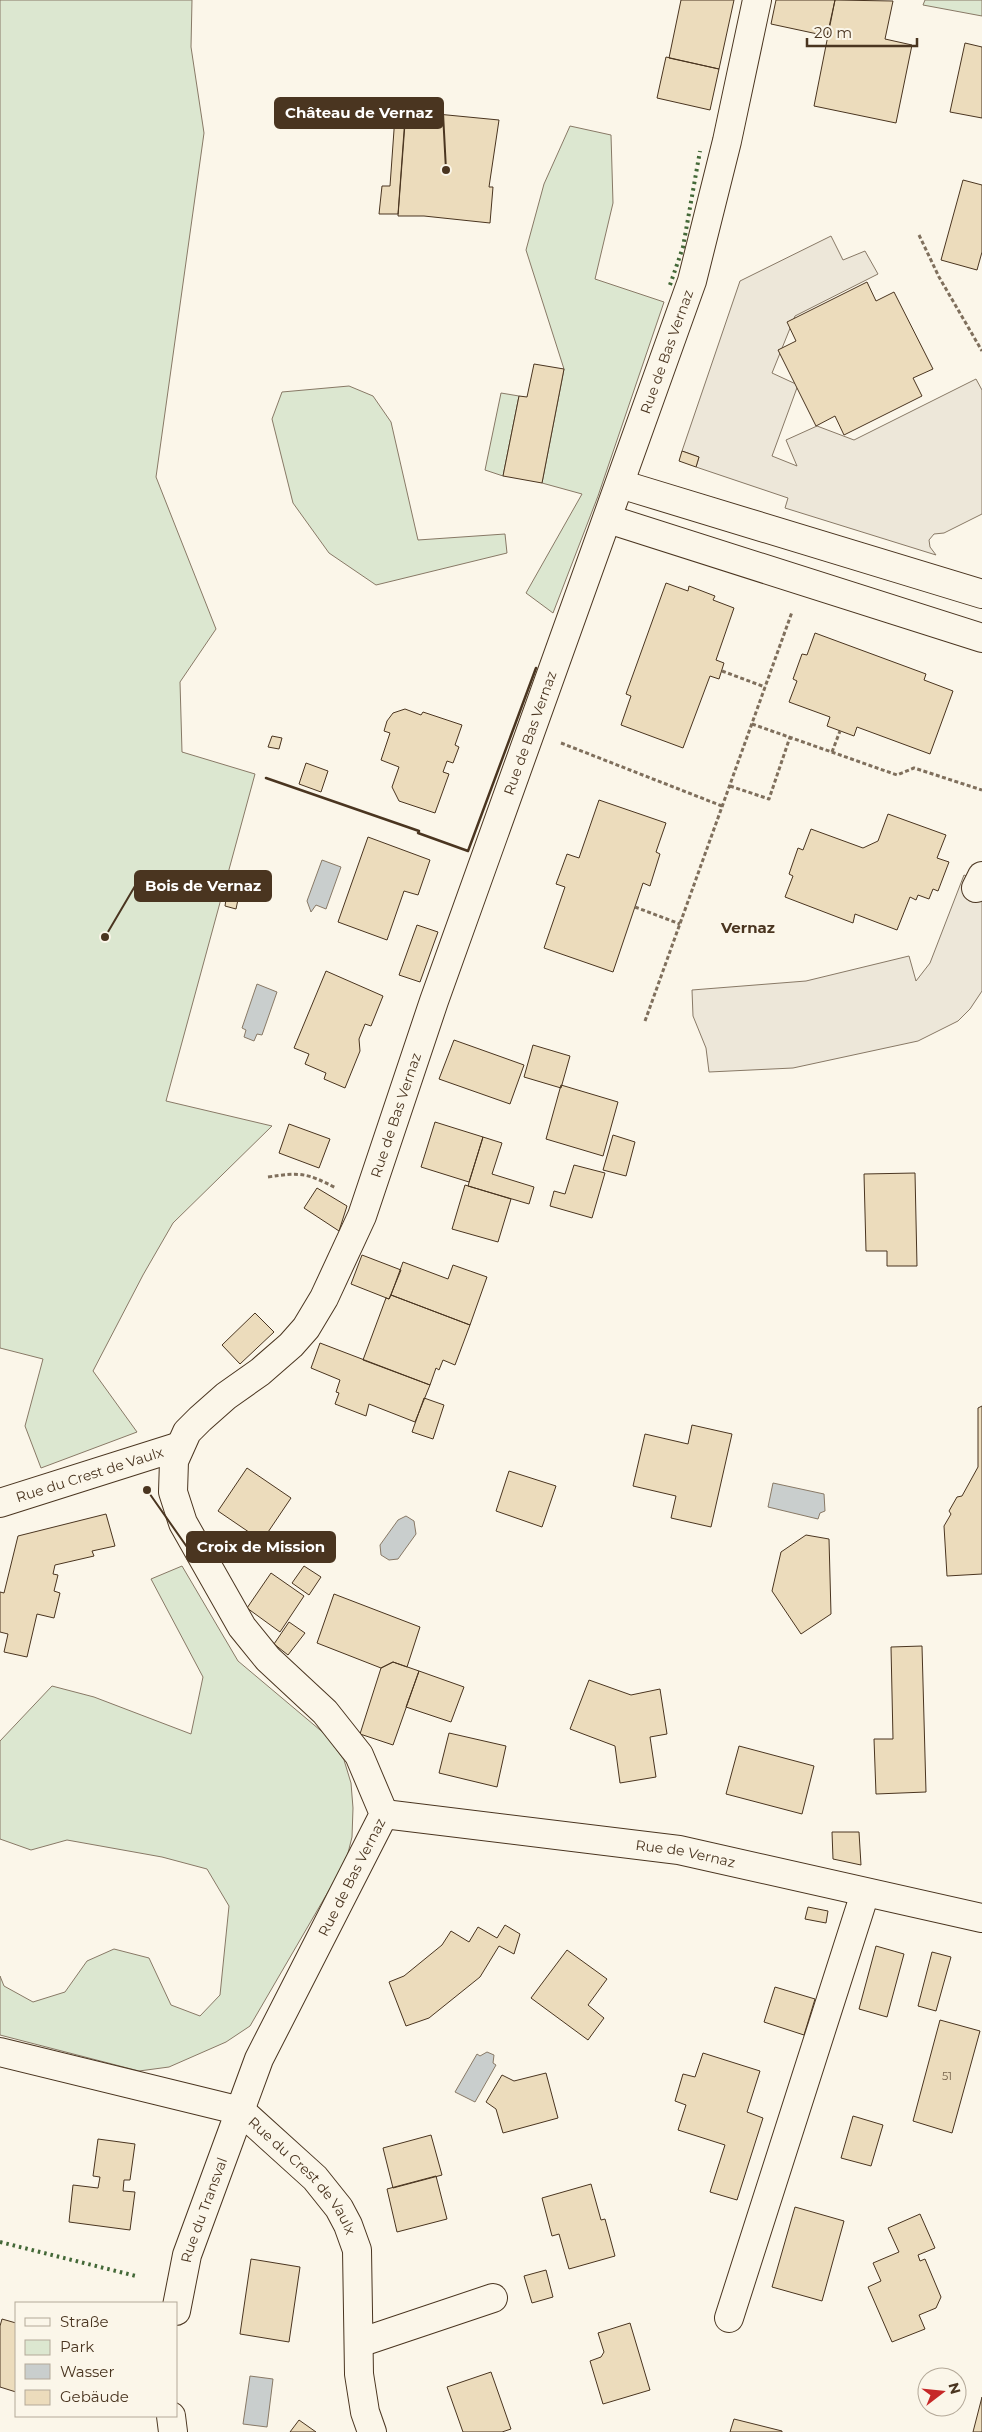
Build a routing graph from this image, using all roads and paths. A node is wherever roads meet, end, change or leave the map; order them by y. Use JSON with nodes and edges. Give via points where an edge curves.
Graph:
{"nodes":[{"id":1,"x":757,"y":0,"type":"edge"},
{"id":2,"x":919,"y":235,"type":"dead end"},
{"id":3,"x":982,"y":351,"type":"edge"},
{"id":4,"x":620,"y":484,"type":"junction"},
{"id":5,"x":608,"y":519,"type":"junction"},
{"id":6,"x":804,"y":581,"type":"junction"},
{"id":7,"x":982,"y":594,"type":"edge"},
{"id":8,"x":982,"y":638,"type":"edge"},
{"id":9,"x":722,"y":672,"type":"dead end"},
{"id":10,"x":766,"y":687,"type":"junction"},
{"id":11,"x":752,"y":724,"type":"junction"},
{"id":12,"x":530,"y":731,"type":"junction"},
{"id":13,"x":840,"y":731,"type":"dead end"},
{"id":14,"x":790,"y":737,"type":"junction"},
{"id":15,"x":832,"y":752,"type":"junction"},
{"id":16,"x":730,"y":786,"type":"junction"},
{"id":17,"x":982,"y":790,"type":"edge"},
{"id":18,"x":722,"y":806,"type":"junction"},
{"id":19,"x":635,"y":907,"type":"dead end"},
{"id":20,"x":680,"y":924,"type":"junction"},
{"id":21,"x":644,"y":1021,"type":"dead end"},
{"id":22,"x":268,"y":1177,"type":"dead end"},
{"id":23,"x":366,"y":1203,"type":"junction"},
{"id":24,"x":180,"y":1446,"type":"junction"},
{"id":25,"x":0,"y":1503,"type":"edge"},
{"id":26,"x":384,"y":1814,"type":"junction"},
{"id":27,"x":865,"y":1893,"type":"junction"},
{"id":28,"x":982,"y":1918,"type":"edge"},
{"id":29,"x":0,"y":2052,"type":"edge"},
{"id":30,"x":241,"y":2110,"type":"junction"},
{"id":31,"x":493,"y":2298,"type":"dead end"},
{"id":32,"x":178,"y":2302,"type":"edge"},
{"id":33,"x":729,"y":2318,"type":"dead end"},
{"id":34,"x":359,"y":2343,"type":"junction"},
{"id":35,"x":171,"y":2417,"type":"edge"},
{"id":36,"x":173,"y":2432,"type":"edge"},
{"id":37,"x":372,"y":2432,"type":"edge"}],
"edges":[{"from":1,"to":4,"type":"street","name":"Rue de Bas Vernaz","via":[[702,248]]},
{"from":2,"to":3,"type":"path"},
{"from":4,"to":5,"type":"street","name":"Rue de Bas Vernaz"},
{"from":4,"to":7,"type":"street"},
{"from":5,"to":6,"type":"street"},
{"from":5,"to":12,"type":"street","name":"Rue de Bas Vernaz"},
{"from":6,"to":8,"type":"street"},
{"from":6,"to":10,"type":"path"},
{"from":9,"to":10,"type":"path"},
{"from":10,"to":11,"type":"path"},
{"from":11,"to":14,"type":"path"},
{"from":11,"to":16,"type":"path"},
{"from":12,"to":18,"type":"path"},
{"from":12,"to":23,"type":"street","name":"Rue de Bas Vernaz"},
{"from":13,"to":15,"type":"path"},
{"from":14,"to":15,"type":"path"},
{"from":14,"to":16,"type":"path","via":[[769,799]]},
{"from":15,"to":17,"type":"path","via":[[897,775],[914,768]]},
{"from":16,"to":18,"type":"path"},
{"from":18,"to":20,"type":"path"},
{"from":19,"to":20,"type":"path"},
{"from":20,"to":21,"type":"path"},
{"from":22,"to":23,"type":"path","via":[[294,1173],[310,1175]]},
{"from":23,"to":24,"type":"street","name":"Rue de Bas Vernaz","via":[[324,1298],[306,1328],[291,1346],[207,1413],[187,1432]]},
{"from":24,"to":25,"type":"street","name":"Rue du Crest de Vaulx"},
{"from":24,"to":26,"type":"street","name":"Rue de Bas Vernaz","via":[[174,1461],[173,1492],[183,1523],[242,1627],[268,1659],[325,1712],[359,1755]]},
{"from":26,"to":27,"type":"street","name":"Rue de Vernaz","via":[[679,1850]]},
{"from":26,"to":30,"type":"street","name":"Rue de Bas Vernaz","via":[[259,2060]]},
{"from":27,"to":28,"type":"street","name":"Rue de Vernaz"},
{"from":27,"to":33,"type":"street"},
{"from":29,"to":30,"type":"street","name":"Rue du Crest de Vaulx"},
{"from":30,"to":32,"type":"street","name":"Rue du Transval","via":[[187,2255]]},
{"from":30,"to":34,"type":"street","name":"Rue du Crest de Vaulx","via":[[330,2194],[348,2225],[357,2250]]},
{"from":31,"to":34,"type":"street"},
{"from":34,"to":37,"type":"street","name":"Rue du Crest de Vaulx","via":[[359,2374]]},
{"from":35,"to":36,"type":"street"}]}
